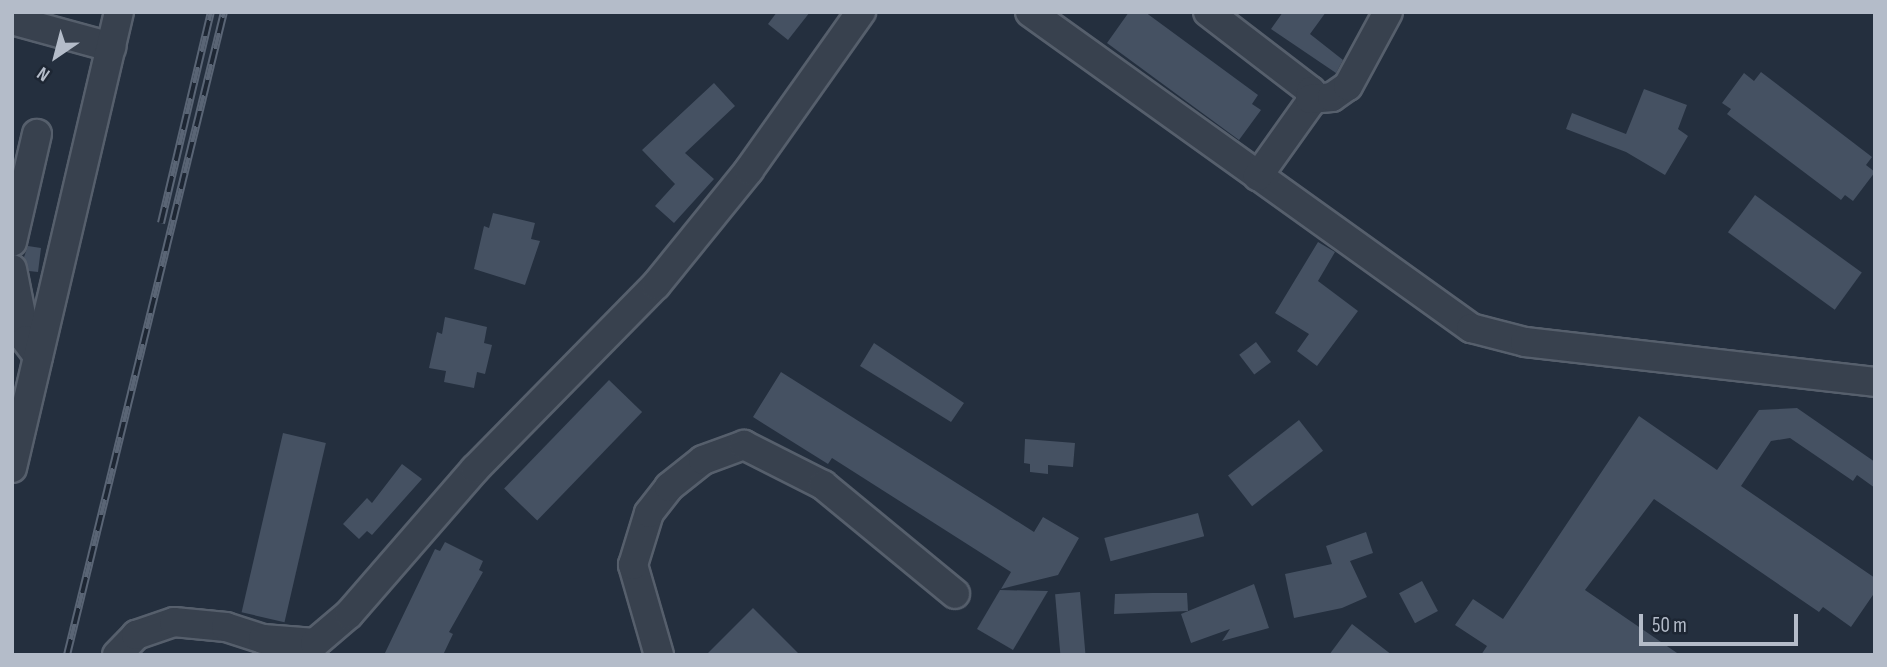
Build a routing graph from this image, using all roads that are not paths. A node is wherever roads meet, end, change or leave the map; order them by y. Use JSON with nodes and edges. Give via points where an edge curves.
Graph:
{"nodes":[{"id":1,"x":119,"y":12,"type":"edge"},
{"id":2,"x":861,"y":12,"type":"edge"},
{"id":3,"x":1030,"y":12,"type":"edge"},
{"id":4,"x":1208,"y":12,"type":"edge"},
{"id":5,"x":1388,"y":12,"type":"edge"},
{"id":6,"x":12,"y":20,"type":"edge"},
{"id":7,"x":111,"y":47,"type":"junction"},
{"id":8,"x":1310,"y":99,"type":"junction"},
{"id":9,"x":37,"y":134,"type":"dead end"},
{"id":10,"x":1258,"y":176,"type":"junction"},
{"id":11,"x":18,"y":196,"type":"edge"},
{"id":12,"x":12,"y":242,"type":"edge"},
{"id":13,"x":12,"y":270,"type":"edge"},
{"id":14,"x":38,"y":356,"type":"junction"},
{"id":15,"x":1875,"y":382,"type":"edge"},
{"id":16,"x":12,"y":468,"type":"edge"},
{"id":17,"x":955,"y":594,"type":"dead end"},
{"id":18,"x":117,"y":655,"type":"edge"},
{"id":19,"x":659,"y":655,"type":"edge"}],
"edges":[{"from":1,"to":7,"type":"street"},
{"from":2,"to":18,"type":"street","via":[[749,170],[656,285],[475,469],[349,614],[315,643],[263,639],[226,627],[174,622],[136,635]]},
{"from":3,"to":10,"type":"street"},
{"from":4,"to":8,"type":"street","via":[[1303,83]]},
{"from":5,"to":8,"type":"street","via":[[1348,86],[1332,97]]},
{"from":6,"to":7,"type":"street"},
{"from":7,"to":14,"type":"street"},
{"from":8,"to":10,"type":"street"},
{"from":9,"to":11,"type":"street"},
{"from":10,"to":15,"type":"street","via":[[1471,328],[1525,342]]},
{"from":11,"to":12,"type":"street"},
{"from":13,"to":14,"type":"street","via":[[26,340]]},
{"from":14,"to":16,"type":"street"},
{"from":17,"to":19,"type":"street","via":[[823,485],[744,445],[703,460],[669,487],[649,513],[633,565]]}]}
